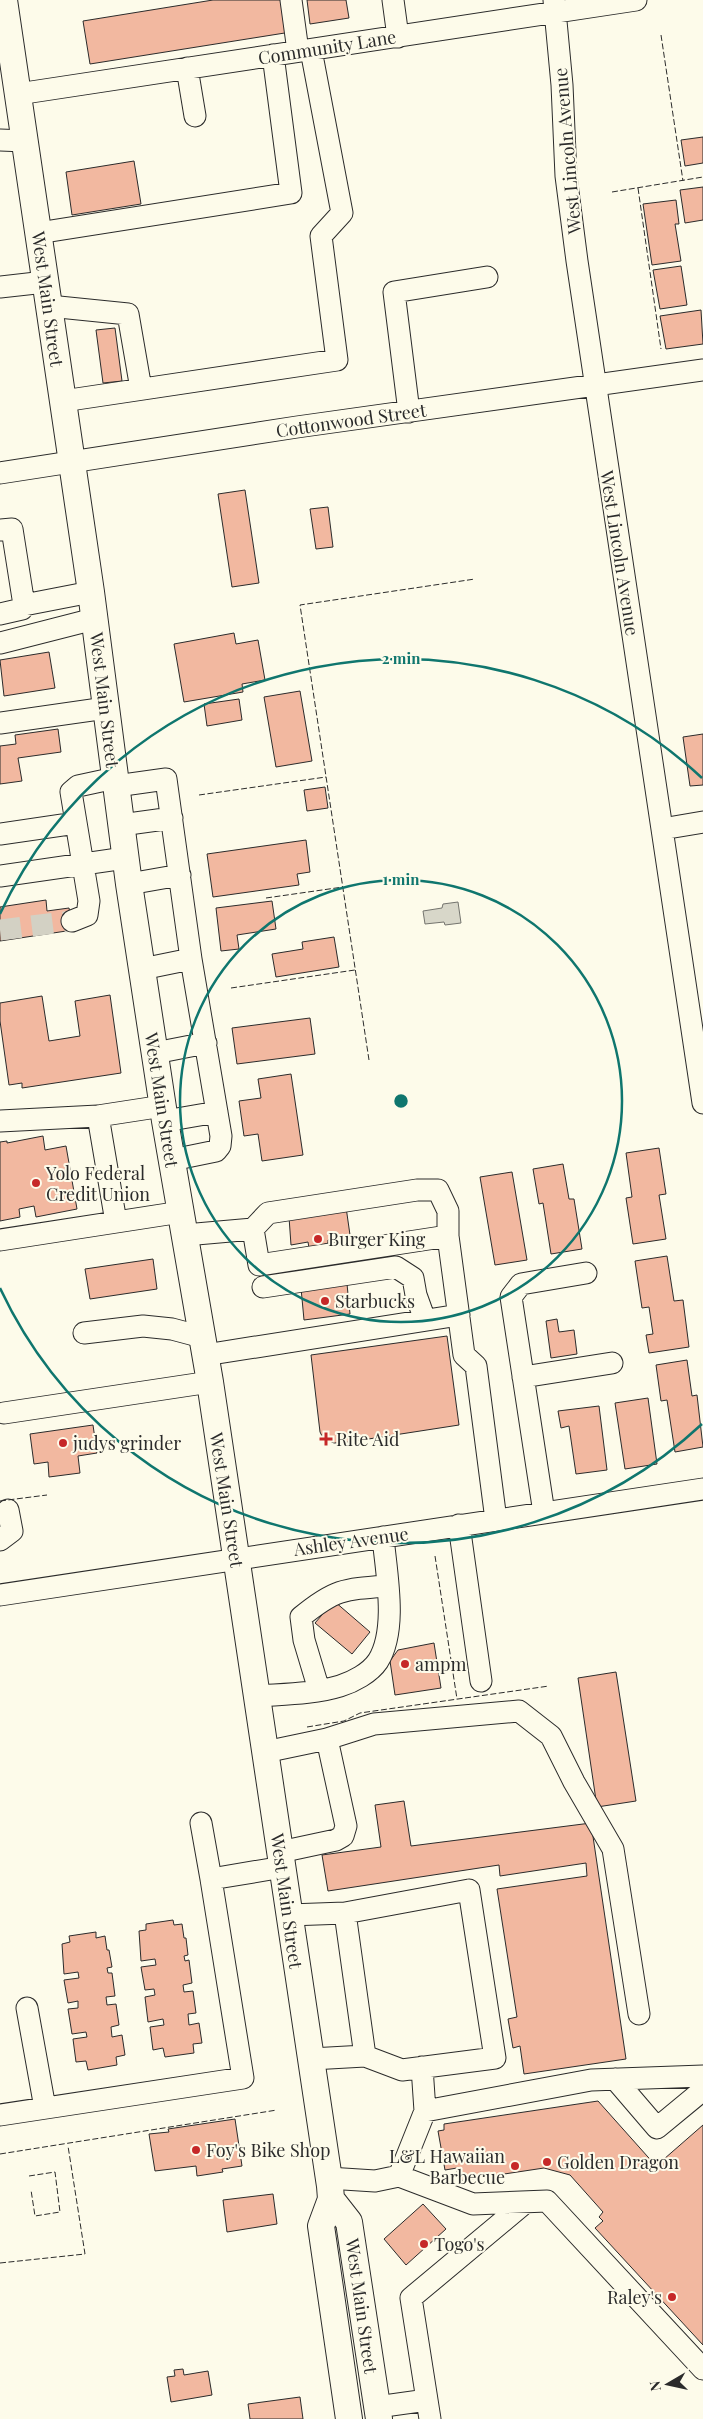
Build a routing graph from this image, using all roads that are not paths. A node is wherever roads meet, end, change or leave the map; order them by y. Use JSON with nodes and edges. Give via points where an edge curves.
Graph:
{"nodes":[{"id":1,"x":4,"y":0,"type":"edge"},
{"id":2,"x":291,"y":0,"type":"edge"},
{"id":3,"x":393,"y":0,"type":"edge"},
{"id":4,"x":636,"y":0,"type":"edge"},
{"id":5,"x":555,"y":6,"type":"edge"},
{"id":6,"x":398,"y":36,"type":"junction"},
{"id":7,"x":305,"y":50,"type":"junction"},
{"id":8,"x":274,"y":55,"type":"junction"},
{"id":9,"x":7,"y":65,"type":"edge"},
{"id":10,"x":188,"y":68,"type":"junction"},
{"id":11,"x":18,"y":94,"type":"junction"},
{"id":12,"x":195,"y":116,"type":"dead end"},
{"id":13,"x":12,"y":140,"type":"edge"},
{"id":14,"x":38,"y":233,"type":"junction"},
{"id":15,"x":487,"y":277,"type":"dead end"},
{"id":16,"x":0,"y":287,"type":"edge"},
{"id":17,"x":47,"y":294,"type":"junction"},
{"id":18,"x":703,"y":370,"type":"edge"},
{"id":19,"x":596,"y":386,"type":"junction"},
{"id":20,"x":142,"y":389,"type":"junction"},
{"id":21,"x":63,"y":401,"type":"junction"},
{"id":22,"x":409,"y":412,"type":"junction"},
{"id":23,"x":72,"y":462,"type":"junction"},
{"id":24,"x":0,"y":473,"type":"edge"},
{"id":25,"x":0,"y":530,"type":"edge"},
{"id":26,"x":91,"y":592,"type":"junction"},
{"id":27,"x":24,"y":605,"type":"junction"},
{"id":28,"x":0,"y":614,"type":"edge"},
{"id":29,"x":94,"y":619,"type":"junction"},
{"id":30,"x":0,"y":643,"type":"edge"},
{"id":31,"x":106,"y":708,"type":"junction"},
{"id":32,"x":1,"y":719,"type":"edge"},
{"id":33,"x":115,"y":782,"type":"junction"},
{"id":34,"x":172,"y":818,"type":"junction"},
{"id":35,"x":703,"y":822,"type":"edge"},
{"id":36,"x":76,"y":823,"type":"junction"},
{"id":37,"x":121,"y":825,"type":"junction"},
{"id":38,"x":662,"y":829,"type":"junction"},
{"id":39,"x":0,"y":834,"type":"edge"},
{"id":40,"x":125,"y":858,"type":"junction"},
{"id":41,"x":82,"y":864,"type":"junction"},
{"id":42,"x":180,"y":875,"type":"junction"},
{"id":43,"x":0,"y":876,"type":"edge"},
{"id":44,"x":129,"y":884,"type":"junction"},
{"id":45,"x":72,"y":921,"type":"tunnel mouth"},
{"id":46,"x":191,"y":959,"type":"junction"},
{"id":47,"x":142,"y":969,"type":"junction"},
{"id":48,"x":206,"y":1043,"type":"junction"},
{"id":49,"x":699,"y":1046,"type":"edge"},
{"id":50,"x":154,"y":1053,"type":"junction"},
{"id":51,"x":703,"y":1103,"type":"edge"},
{"id":52,"x":217,"y":1112,"type":"junction"},
{"id":53,"x":164,"y":1114,"type":"junction"},
{"id":54,"x":98,"y":1116,"type":"junction"},
{"id":55,"x":0,"y":1121,"type":"edge"},
{"id":56,"x":172,"y":1160,"type":"junction"},
{"id":57,"x":116,"y":1222,"type":"junction"},
{"id":58,"x":183,"y":1224,"type":"junction"},
{"id":59,"x":253,"y":1229,"type":"junction"},
{"id":60,"x":448,"y":1236,"type":"junction"},
{"id":61,"x":0,"y":1240,"type":"edge"},
{"id":62,"x":586,"y":1273,"type":"dead end"},
{"id":63,"x":262,"y":1286,"type":"dead end"},
{"id":64,"x":459,"y":1315,"type":"junction"},
{"id":65,"x":426,"y":1320,"type":"junction"},
{"id":66,"x":84,"y":1333,"type":"dead end"},
{"id":67,"x":204,"y":1346,"type":"junction"},
{"id":68,"x":612,"y":1363,"type":"dead end"},
{"id":69,"x":523,"y":1376,"type":"junction"},
{"id":70,"x":210,"y":1382,"type":"junction"},
{"id":71,"x":4,"y":1413,"type":"dead end"},
{"id":72,"x":703,"y":1489,"type":"edge"},
{"id":73,"x":8,"y":1510,"type":"dead end"},
{"id":74,"x":544,"y":1513,"type":"junction"},
{"id":75,"x":496,"y":1520,"type":"junction"},
{"id":76,"x":459,"y":1525,"type":"junction"},
{"id":77,"x":383,"y":1537,"type":"junction"},
{"id":78,"x":0,"y":1540,"type":"edge"},
{"id":79,"x":236,"y":1559,"type":"junction"},
{"id":80,"x":388,"y":1586,"type":"junction"},
{"id":81,"x":0,"y":1595,"type":"edge"},
{"id":82,"x":481,"y":1681,"type":"dead end"},
{"id":83,"x":319,"y":1690,"type":"junction"},
{"id":84,"x":257,"y":1696,"type":"junction"},
{"id":85,"x":327,"y":1739,"type":"junction"},
{"id":86,"x":265,"y":1752,"type":"junction"},
{"id":87,"x":202,"y":1824,"type":"dead end"},
{"id":88,"x":281,"y":1860,"type":"junction"},
{"id":89,"x":211,"y":1879,"type":"junction"},
{"id":90,"x":345,"y":1913,"type":"junction"},
{"id":91,"x":289,"y":1915,"type":"junction"},
{"id":92,"x":27,"y":2008,"type":"dead end"},
{"id":93,"x":639,"y":2014,"type":"dead end"},
{"id":94,"x":364,"y":2056,"type":"junction"},
{"id":95,"x":311,"y":2059,"type":"junction"},
{"id":96,"x":422,"y":2067,"type":"junction"},
{"id":97,"x":703,"y":2076,"type":"edge"},
{"id":98,"x":615,"y":2079,"type":"junction"},
{"id":99,"x":703,"y":2090,"type":"edge"},
{"id":100,"x":45,"y":2108,"type":"junction"},
{"id":101,"x":425,"y":2111,"type":"junction"},
{"id":102,"x":0,"y":2115,"type":"edge"},
{"id":103,"x":399,"y":2176,"type":"junction"},
{"id":104,"x":330,"y":2189,"type":"junction"},
{"id":105,"x":526,"y":2202,"type":"junction"},
{"id":106,"x":703,"y":2369,"type":"edge"},
{"id":107,"x":428,"y":2409,"type":"edge"},
{"id":108,"x":378,"y":2413,"type":"edge"},
{"id":109,"x":350,"y":2419,"type":"edge"}],
"edges":[{"from":1,"to":9,"type":"main road","name":"West Main Street"},
{"from":2,"to":7,"type":"street"},
{"from":3,"to":6,"type":"street"},
{"from":4,"to":5,"type":"street","name":"Community Lane"},
{"from":5,"to":6,"type":"street","name":"Community Lane"},
{"from":5,"to":19,"type":"street","name":"West Lincoln Avenue","via":[[566,176]]},
{"from":6,"to":7,"type":"street","name":"Community Lane"},
{"from":7,"to":8,"type":"street","name":"Community Lane"},
{"from":7,"to":20,"type":"street","via":[[342,213],[321,236],[337,360]]},
{"from":8,"to":10,"type":"street","name":"Community Lane"},
{"from":8,"to":14,"type":"street","via":[[291,193]]},
{"from":9,"to":11,"type":"main road","name":"West Main Street"},
{"from":10,"to":11,"type":"street","name":"Community Lane"},
{"from":10,"to":12,"type":"street"},
{"from":11,"to":13,"type":"main road","name":"West Main Street"},
{"from":13,"to":14,"type":"main road","name":"West Main Street"},
{"from":14,"to":17,"type":"main road","name":"West Main Street"},
{"from":15,"to":22,"type":"street","via":[[394,292]]},
{"from":16,"to":17,"type":"street"},
{"from":17,"to":20,"type":"street","via":[[128,314]]},
{"from":17,"to":21,"type":"main road","name":"West Main Street"},
{"from":18,"to":19,"type":"street","name":"Cottonwood Street"},
{"from":19,"to":22,"type":"street","name":"Cottonwood Street"},
{"from":19,"to":38,"type":"street","name":"West Lincoln Avenue"},
{"from":20,"to":21,"type":"street"},
{"from":21,"to":23,"type":"main road","name":"West Main Street"},
{"from":22,"to":23,"type":"street","name":"Cottonwood Street"},
{"from":23,"to":24,"type":"street","name":"Cottonwood Street"},
{"from":23,"to":26,"type":"main road","name":"West Main Street"},
{"from":25,"to":27,"type":"street","via":[[12,529]]},
{"from":26,"to":27,"type":"street"},
{"from":26,"to":29,"type":"main road","name":"West Main Street"},
{"from":27,"to":28,"type":"street","via":[[22,609]]},
{"from":29,"to":30,"type":"street"},
{"from":29,"to":31,"type":"main road","name":"West Main Street"},
{"from":31,"to":32,"type":"street"},
{"from":31,"to":33,"type":"main road","name":"West Main Street"},
{"from":33,"to":34,"type":"street","via":[[166,779]]},
{"from":33,"to":36,"type":"street","via":[[73,788]]},
{"from":33,"to":37,"type":"main road","name":"West Main Street"},
{"from":34,"to":37,"type":"street"},
{"from":34,"to":42,"type":"street"},
{"from":35,"to":38,"type":"street"},
{"from":36,"to":39,"type":"street"},
{"from":36,"to":41,"type":"street"},
{"from":37,"to":40,"type":"main road","name":"West Main Street"},
{"from":38,"to":49,"type":"street","name":"West Lincoln Avenue"},
{"from":40,"to":41,"type":"street"},
{"from":40,"to":44,"type":"main road","name":"West Main Street"},
{"from":41,"to":43,"type":"street"},
{"from":41,"to":45,"type":"street","via":[[89,910],[83,918]]},
{"from":42,"to":44,"type":"street"},
{"from":42,"to":46,"type":"street"},
{"from":44,"to":47,"type":"main road","name":"West Main Street"},
{"from":46,"to":47,"type":"street"},
{"from":46,"to":48,"type":"street"},
{"from":47,"to":50,"type":"main road","name":"West Main Street"},
{"from":48,"to":50,"type":"street"},
{"from":48,"to":52,"type":"street"},
{"from":49,"to":51,"type":"street","name":"West Lincoln Avenue"},
{"from":50,"to":53,"type":"main road","name":"West Main Street"},
{"from":52,"to":53,"type":"street"},
{"from":52,"to":56,"type":"street","via":[[221,1136],[216,1151]]},
{"from":53,"to":54,"type":"street"},
{"from":53,"to":56,"type":"main road","name":"West Main Street"},
{"from":54,"to":55,"type":"street"},
{"from":54,"to":57,"type":"street"},
{"from":56,"to":58,"type":"main road","name":"West Main Street"},
{"from":57,"to":58,"type":"street"},
{"from":57,"to":61,"type":"street"},
{"from":58,"to":59,"type":"street"},
{"from":58,"to":67,"type":"main road","name":"West Main Street"},
{"from":59,"to":60,"type":"street","via":[[259,1265]]},
{"from":59,"to":60,"type":"street","via":[[268,1212],[417,1190],[438,1190],[448,1211]]},
{"from":60,"to":64,"type":"street"},
{"from":62,"to":69,"type":"street","via":[[521,1284],[511,1296]]},
{"from":63,"to":65,"type":"street","via":[[396,1267],[413,1278]]},
{"from":64,"to":65,"type":"street"},
{"from":64,"to":75,"type":"street","via":[[464,1354],[476,1366]]},
{"from":65,"to":67,"type":"street"},
{"from":66,"to":67,"type":"street","via":[[142,1326],[172,1329]]},
{"from":67,"to":70,"type":"main road","name":"West Main Street"},
{"from":68,"to":69,"type":"street"},
{"from":69,"to":74,"type":"street"},
{"from":70,"to":71,"type":"street"},
{"from":70,"to":79,"type":"main road","name":"West Main Street"},
{"from":72,"to":74,"type":"street","name":"Ashley Avenue"},
{"from":73,"to":78,"type":"street","via":[[12,1531]]},
{"from":74,"to":75,"type":"street","name":"Ashley Avenue"},
{"from":75,"to":76,"type":"street","name":"Ashley Avenue"},
{"from":76,"to":77,"type":"street","name":"Ashley Avenue"},
{"from":76,"to":82,"type":"street"},
{"from":77,"to":79,"type":"street","name":"Ashley Avenue"},
{"from":77,"to":80,"type":"street"},
{"from":79,"to":81,"type":"street","name":"Ashley Avenue"},
{"from":79,"to":84,"type":"main road","name":"West Main Street"},
{"from":80,"to":83,"type":"street","via":[[387,1634],[377,1661],[357,1680]]},
{"from":80,"to":83,"type":"street","via":[[345,1589],[322,1599],[301,1617],[304,1640]]},
{"from":83,"to":84,"type":"street"},
{"from":84,"to":86,"type":"main road","name":"West Main Street"},
{"from":85,"to":86,"type":"street"},
{"from":85,"to":88,"type":"street","via":[[346,1826],[343,1836]]},
{"from":85,"to":93,"type":"street","via":[[374,1724],[519,1711],[551,1736],[613,1849]]},
{"from":86,"to":88,"type":"main road","name":"West Main Street"},
{"from":87,"to":89,"type":"street"},
{"from":88,"to":89,"type":"street"},
{"from":88,"to":91,"type":"main road","name":"West Main Street"},
{"from":89,"to":100,"type":"street","via":[[243,2078]]},
{"from":90,"to":91,"type":"street"},
{"from":90,"to":94,"type":"street"},
{"from":90,"to":96,"type":"street","via":[[469,1890],[495,2058]]},
{"from":91,"to":95,"type":"main road","name":"West Main Street"},
{"from":92,"to":100,"type":"street"},
{"from":94,"to":95,"type":"street"},
{"from":94,"to":96,"type":"street","via":[[402,2070]]},
{"from":95,"to":104,"type":"main road","name":"West Main Street"},
{"from":96,"to":101,"type":"street"},
{"from":97,"to":98,"type":"street"},
{"from":98,"to":99,"type":"street","via":[[657,2128]]},
{"from":98,"to":101,"type":"street","via":[[590,2080]]},
{"from":100,"to":102,"type":"street"},
{"from":101,"to":103,"type":"street"},
{"from":103,"to":104,"type":"street"},
{"from":103,"to":105,"type":"street","via":[[473,2204]]},
{"from":104,"to":108,"type":"main road","name":"West Main Street","via":[[349,2222]]},
{"from":104,"to":109,"type":"main road","name":"West Main Street","via":[[321,2226]]},
{"from":105,"to":106,"type":"street","via":[[547,2201]]},
{"from":105,"to":107,"type":"street","via":[[411,2298]]},
{"from":107,"to":108,"type":"street"}]}
